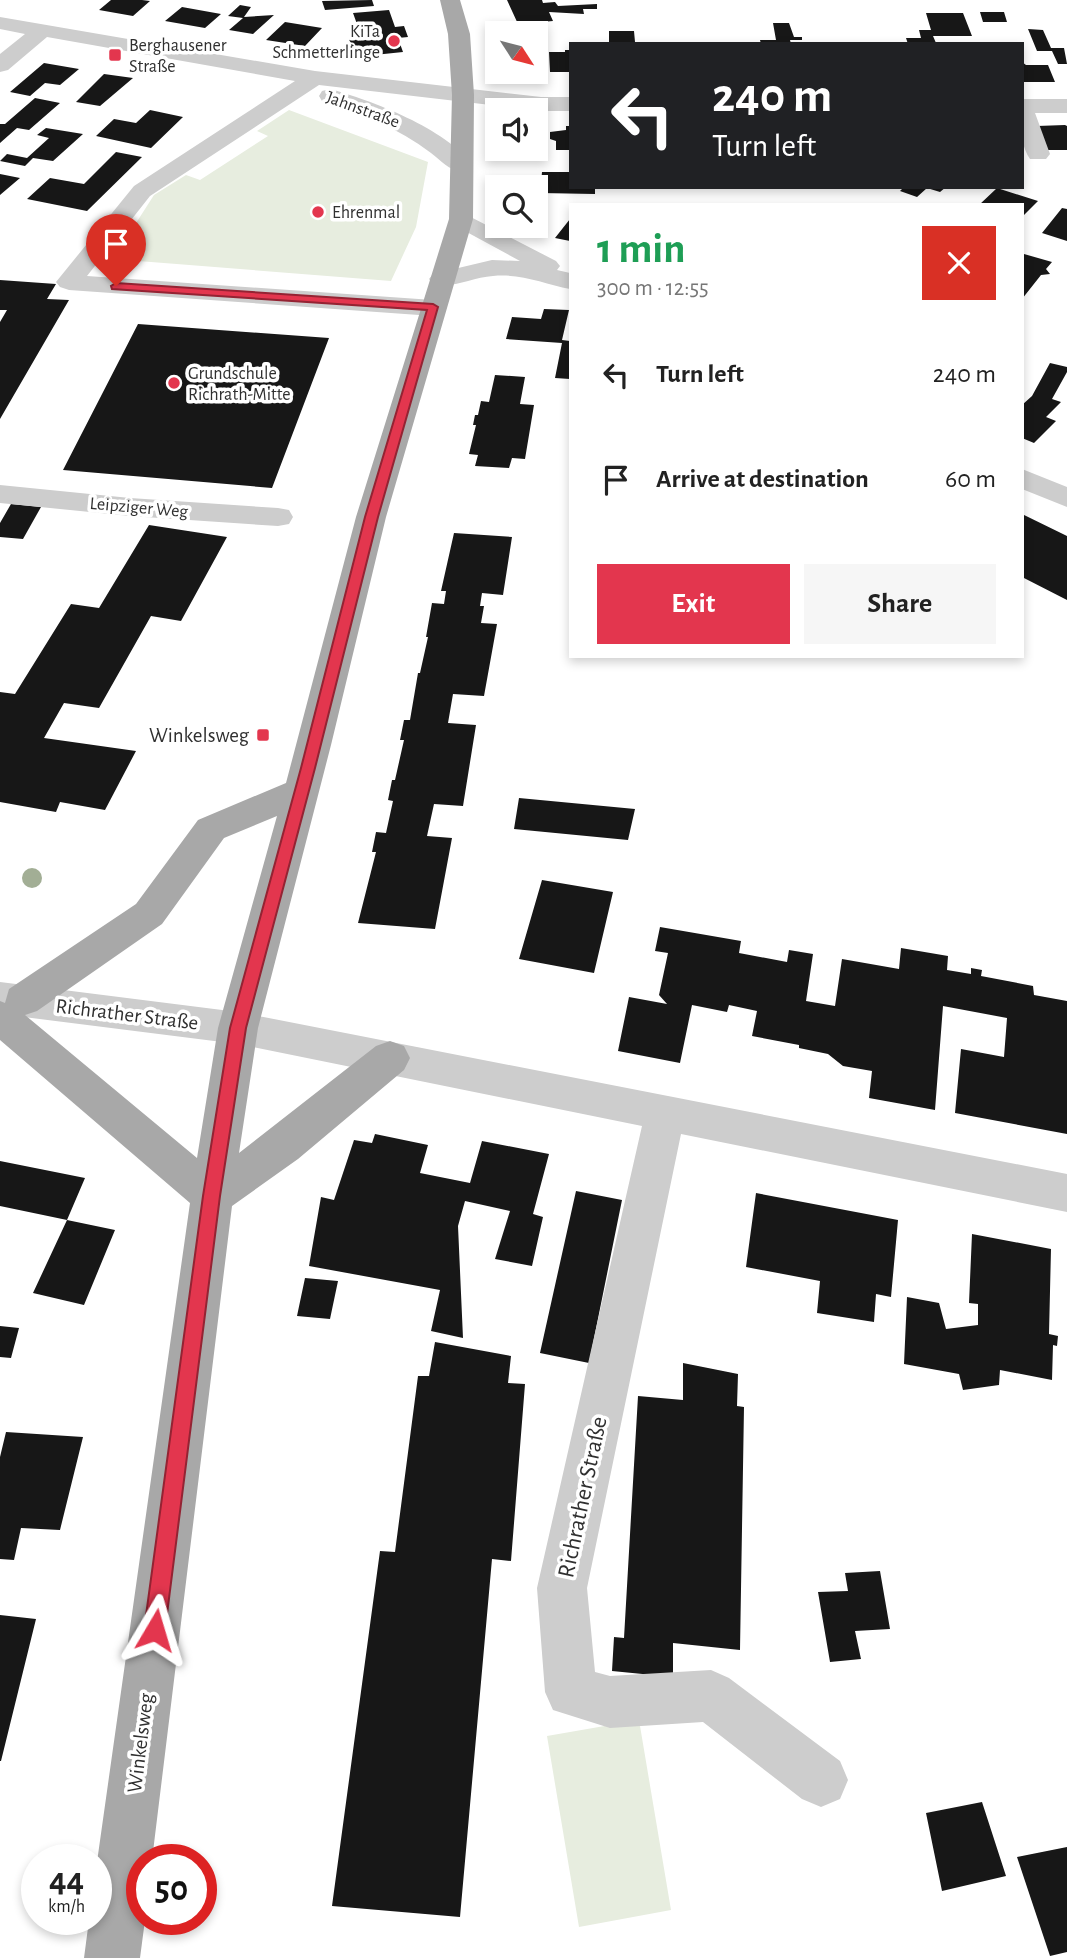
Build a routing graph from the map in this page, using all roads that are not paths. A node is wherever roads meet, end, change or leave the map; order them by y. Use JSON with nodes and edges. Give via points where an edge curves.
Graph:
{"nodes":[{"id":1,"x":450,"y":0,"type":"edge"},
{"id":2,"x":0,"y":23,"type":"edge"},
{"id":3,"x":43,"y":30,"type":"junction"},
{"id":4,"x":0,"y":65,"type":"edge"},
{"id":5,"x":308,"y":83,"type":"junction"},
{"id":6,"x":463,"y":95,"type":"junction"},
{"id":7,"x":569,"y":104,"type":"edge"},
{"id":8,"x":1067,"y":106,"type":"edge"},
{"id":9,"x":1024,"y":107,"type":"edge"},
{"id":10,"x":1024,"y":113,"type":"edge"},
{"id":11,"x":1038,"y":154,"type":"dead end"},
{"id":12,"x":460,"y":165,"type":"junction"},
{"id":13,"x":461,"y":219,"type":"junction"},
{"id":14,"x":569,"y":279,"type":"edge"},
{"id":15,"x":569,"y":280,"type":"edge"},
{"id":16,"x":437,"y":293,"type":"junction"},
{"id":17,"x":1024,"y":479,"type":"edge"},
{"id":18,"x":0,"y":494,"type":"edge"},
{"id":19,"x":1067,"y":498,"type":"edge"},
{"id":20,"x":278,"y":517,"type":"dead end"},
{"id":21,"x":302,"y":791,"type":"junction"},
{"id":22,"x":8,"y":1005,"type":"edge"},
{"id":23,"x":238,"y":1028,"type":"junction"},
{"id":24,"x":390,"y":1058,"type":"junction"},
{"id":25,"x":665,"y":1113,"type":"junction"},
{"id":26,"x":1067,"y":1193,"type":"edge"},
{"id":27,"x":212,"y":1196,"type":"junction"},
{"id":28,"x":821,"y":1780,"type":"dead end"},
{"id":29,"x":112,"y":1958,"type":"edge"}],
"edges":[{"from":1,"to":6,"type":"main road","via":[[459,34]]},
{"from":2,"to":3,"type":"street","name":"Jahnstraße"},
{"from":3,"to":4,"type":"street"},
{"from":3,"to":5,"type":"street","name":"Jahnstraße","via":[[256,69]]},
{"from":5,"to":6,"type":"street","name":"Jahnstraße"},
{"from":5,"to":12,"type":"street","name":"Jahnstraße","via":[[394,119],[431,139]]},
{"from":5,"to":16,"type":"street","via":[[142,191],[69,282]]},
{"from":6,"to":7,"type":"street","name":"Jahnstraße"},
{"from":6,"to":12,"type":"main road"},
{"from":8,"to":9,"type":"street"},
{"from":10,"to":11,"type":"street"},
{"from":12,"to":13,"type":"main road"},
{"from":13,"to":14,"type":"street"},
{"from":13,"to":16,"type":"main road","name":"Winkelsweg"},
{"from":15,"to":16,"type":"street","via":[[516,268],[492,268]]},
{"from":16,"to":21,"type":"main road","name":"Winkelsweg","via":[[371,517]]},
{"from":17,"to":19,"type":"street"},
{"from":18,"to":20,"type":"street","name":"Leipziger Weg"},
{"from":21,"to":22,"type":"main road","via":[[211,829],[149,914]]},
{"from":21,"to":23,"type":"main road","name":"Winkelsweg"},
{"from":22,"to":23,"type":"street","name":"Richrather Straße"},
{"from":22,"to":27,"type":"main road"},
{"from":23,"to":24,"type":"street","name":"Richrather Straße"},
{"from":23,"to":27,"type":"main road","name":"Winkelsweg"},
{"from":24,"to":25,"type":"street","name":"Richrather Straße"},
{"from":24,"to":27,"type":"main road","via":[[283,1146]]},
{"from":25,"to":26,"type":"street","name":"Richrather Straße"},
{"from":25,"to":28,"type":"street","name":"Richrather Straße","via":[[562,1588],[571,1692],[610,1702],[711,1696]]},
{"from":27,"to":29,"type":"main road","name":"Winkelsweg"}]}
